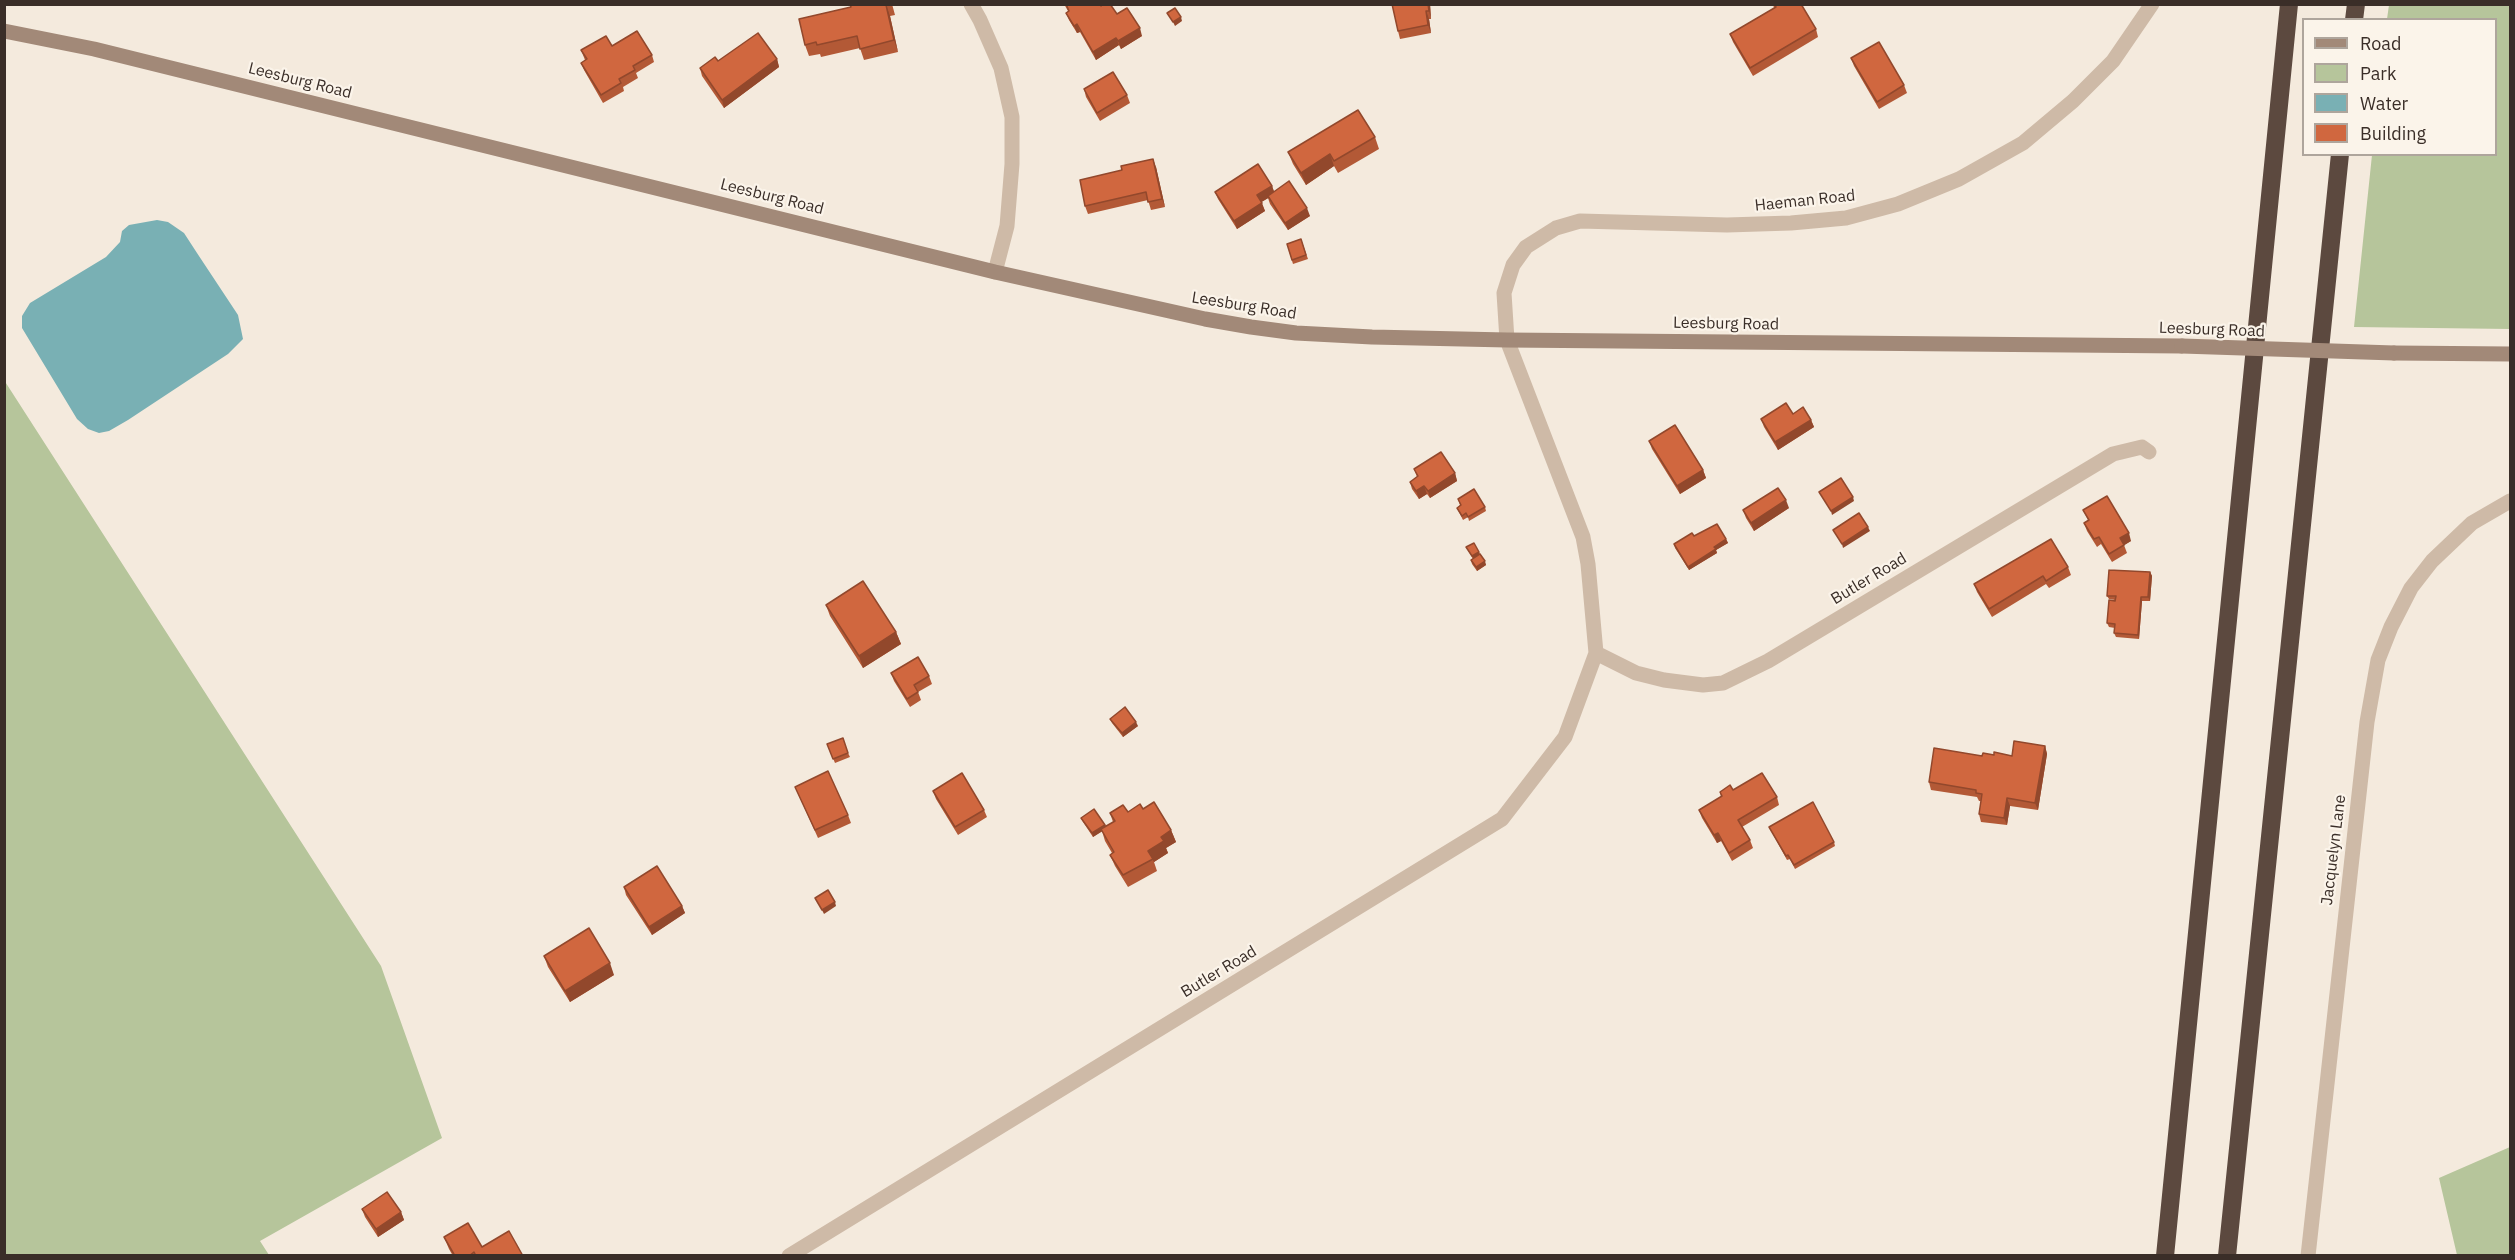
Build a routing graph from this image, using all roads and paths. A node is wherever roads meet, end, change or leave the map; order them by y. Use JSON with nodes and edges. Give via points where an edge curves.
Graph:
{"nodes":[{"id":1,"x":971,"y":4,"type":"edge"},
{"id":2,"x":2152,"y":4,"type":"edge"},
{"id":3,"x":2289,"y":4,"type":"edge"},
{"id":4,"x":4,"y":31,"type":"edge"},
{"id":5,"x":2340,"y":156,"type":"edge"},
{"id":6,"x":995,"y":272,"type":"junction"},
{"id":7,"x":1507,"y":340,"type":"junction"},
{"id":8,"x":2511,"y":354,"type":"edge"},
{"id":9,"x":2149,"y":452,"type":"dead end"},
{"id":10,"x":2511,"y":501,"type":"edge"},
{"id":11,"x":1596,"y":653,"type":"junction"},
{"id":12,"x":789,"y":1256,"type":"edge"},
{"id":13,"x":2165,"y":1256,"type":"edge"},
{"id":14,"x":2227,"y":1256,"type":"edge"},
{"id":15,"x":2308,"y":1256,"type":"edge"}],
"edges":[{"from":1,"to":6,"type":"street","via":[[1001,68],[1012,117],[1006,226]]},
{"from":2,"to":7,"type":"street","name":"Haeman Road","via":[[2113,61],[2023,143],[1959,179],[1898,204],[1846,218],[1791,223],[1580,221],[1543,234],[1526,247],[1513,265],[1504,293]]},
{"from":3,"to":13,"type":"highway"},
{"from":4,"to":6,"type":"main road","name":"Leesburg Road","via":[[117,55]]},
{"from":5,"to":14,"type":"highway"},
{"from":6,"to":7,"type":"main road","name":"Leesburg Road","via":[[1251,327],[1361,336]]},
{"from":7,"to":8,"type":"main road","name":"Leesburg Road","bridge":true,"via":[[2182,346]]},
{"from":7,"to":11,"type":"street","name":"Butler Road","via":[[1583,537]]},
{"from":9,"to":11,"type":"street","name":"Butler Road","via":[[2142,447],[2132,448],[2105,459],[1768,661],[1723,683],[1703,685],[1664,680],[1636,673]]},
{"from":10,"to":15,"type":"street","name":"Jacquelyn Lane","via":[[2472,523],[2432,561],[2411,588],[2379,660],[2367,722]]},
{"from":11,"to":12,"type":"street","name":"Butler Road","via":[[1565,737],[1502,819]]}]}
